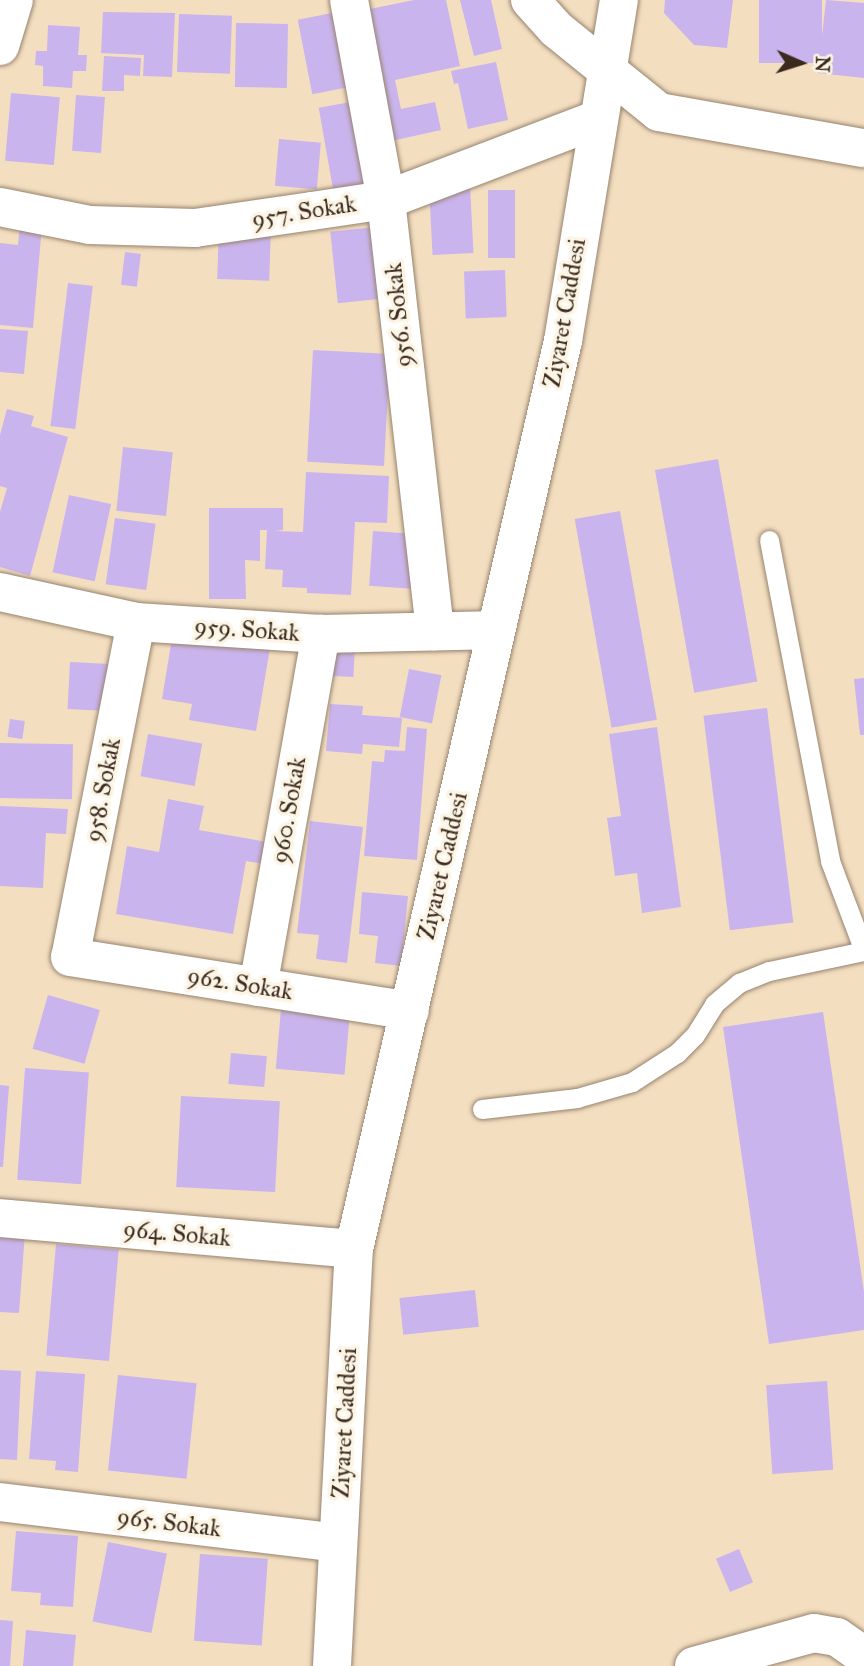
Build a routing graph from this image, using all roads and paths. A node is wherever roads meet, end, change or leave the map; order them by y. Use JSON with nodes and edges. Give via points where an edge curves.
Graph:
{"nodes":[{"id":1,"x":14,"y":0,"type":"edge"},
{"id":2,"x":349,"y":0,"type":"edge"},
{"id":3,"x":530,"y":0,"type":"edge"},
{"id":4,"x":619,"y":0,"type":"edge"},
{"id":5,"x":0,"y":46,"type":"edge"},
{"id":6,"x":607,"y":73,"type":"junction"},
{"id":7,"x":596,"y":120,"type":"junction"},
{"id":8,"x":864,"y":148,"type":"edge"},
{"id":9,"x":386,"y":200,"type":"junction"},
{"id":10,"x":0,"y":207,"type":"edge"},
{"id":11,"x":769,"y":540,"type":"dead end"},
{"id":12,"x":0,"y":592,"type":"edge"},
{"id":13,"x":136,"y":622,"type":"junction"},
{"id":14,"x":496,"y":630,"type":"junction"},
{"id":15,"x":435,"y":631,"type":"junction"},
{"id":16,"x":321,"y":634,"type":"junction"},
{"id":17,"x":864,"y":951,"type":"edge"},
{"id":18,"x":70,"y":957,"type":"joint"},
{"id":19,"x":258,"y":987,"type":"junction"},
{"id":20,"x":410,"y":1011,"type":"junction"},
{"id":21,"x":482,"y":1109,"type":"dead end"},
{"id":22,"x":0,"y":1218,"type":"edge"},
{"id":23,"x":354,"y":1250,"type":"junction"},
{"id":24,"x":0,"y":1502,"type":"edge"},
{"id":25,"x":338,"y":1544,"type":"junction"},
{"id":26,"x":859,"y":1643,"type":"edge"},
{"id":27,"x":332,"y":1666,"type":"edge"},
{"id":28,"x":694,"y":1666,"type":"edge"}],
"edges":[{"from":1,"to":5,"type":"street"},
{"from":2,"to":9,"type":"street","name":"956. Sokak"},
{"from":3,"to":6,"type":"street"},
{"from":4,"to":6,"type":"street","name":"Ziyaret Caddesi"},
{"from":6,"to":7,"type":"street","name":"Ziyaret Caddesi"},
{"from":6,"to":8,"type":"street","via":[[659,112]]},
{"from":7,"to":9,"type":"street","name":"957. Sokak"},
{"from":7,"to":14,"type":"street","name":"Ziyaret Caddesi","via":[[563,341]]},
{"from":9,"to":10,"type":"street","name":"957. Sokak","via":[[195,228],[90,225]]},
{"from":9,"to":15,"type":"street","name":"956. Sokak"},
{"from":11,"to":17,"type":"lane","via":[[830,862]]},
{"from":12,"to":13,"type":"street","name":"959. Sokak"},
{"from":13,"to":16,"type":"street","name":"959. Sokak"},
{"from":13,"to":18,"type":"street","name":"958. Sokak"},
{"from":14,"to":15,"type":"street","name":"959. Sokak"},
{"from":14,"to":20,"type":"street","name":"Ziyaret Caddesi"},
{"from":15,"to":16,"type":"street","name":"959. Sokak"},
{"from":16,"to":19,"type":"street","name":"960. Sokak"},
{"from":17,"to":21,"type":"lane","via":[[769,971],[739,983],[714,1004],[677,1053],[632,1082],[577,1098]]},
{"from":18,"to":19,"type":"street","name":"962. Sokak"},
{"from":19,"to":20,"type":"street","name":"962. Sokak"},
{"from":20,"to":23,"type":"street","name":"Ziyaret Caddesi"},
{"from":22,"to":23,"type":"street","name":"964. Sokak"},
{"from":23,"to":25,"type":"street","name":"Ziyaret Caddesi"},
{"from":24,"to":25,"type":"street","name":"965. Sokak"},
{"from":25,"to":27,"type":"street","name":"Ziyaret Caddesi"},
{"from":26,"to":28,"type":"street","via":[[826,1634],[803,1634]]}]}
